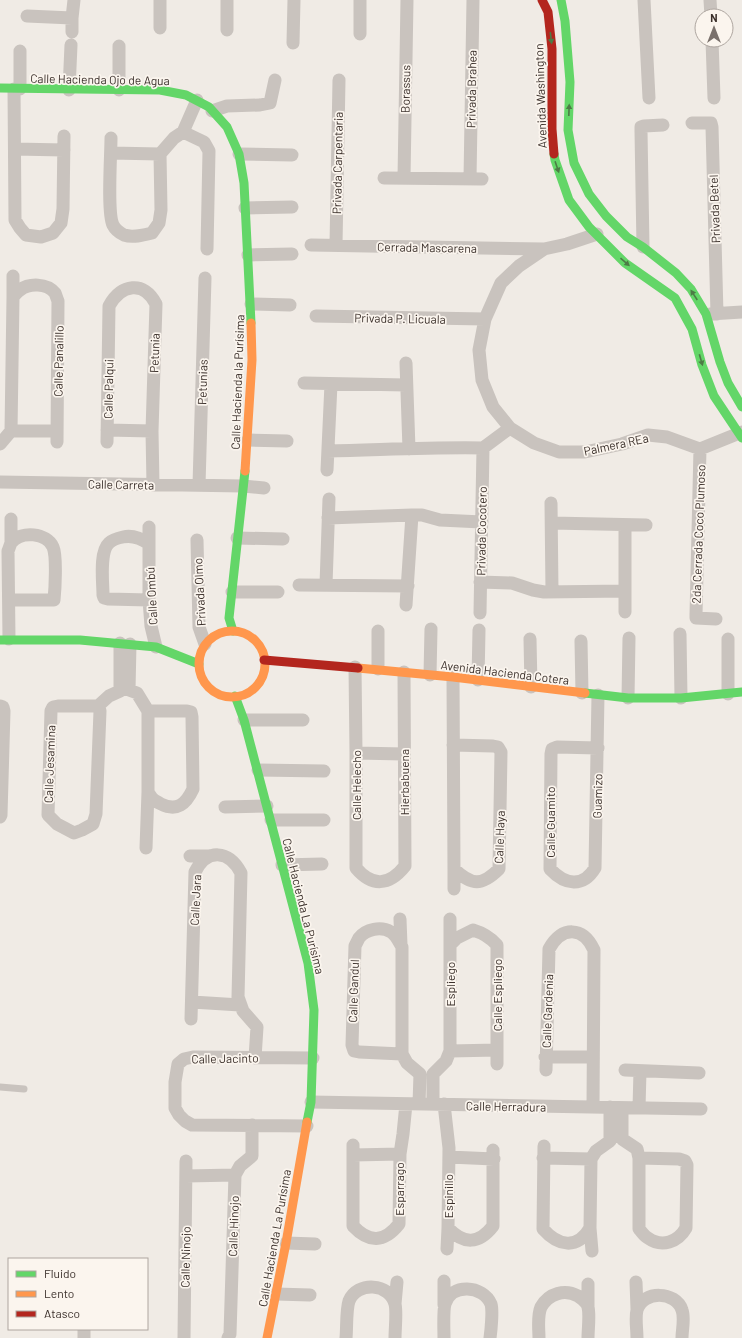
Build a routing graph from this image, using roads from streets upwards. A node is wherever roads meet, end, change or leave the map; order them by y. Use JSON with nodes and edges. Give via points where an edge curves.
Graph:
{"nodes":[{"id":1,"x":74,"y":0,"type":"edge"},
{"id":2,"x":160,"y":0,"type":"edge"},
{"id":3,"x":227,"y":0,"type":"edge"},
{"id":4,"x":294,"y":0,"type":"edge"},
{"id":5,"x":360,"y":0,"type":"edge"},
{"id":6,"x":407,"y":0,"type":"edge"},
{"id":7,"x":473,"y":0,"type":"edge"},
{"id":8,"x":542,"y":0,"type":"edge"},
{"id":9,"x":561,"y":0,"type":"edge"},
{"id":10,"x":644,"y":0,"type":"edge"},
{"id":11,"x":27,"y":16,"type":"dead end"},
{"id":12,"x":72,"y":18,"type":"junction"},
{"id":13,"x":160,"y":28,"type":"dead end"},
{"id":14,"x":227,"y":30,"type":"dead end"},
{"id":15,"x":360,"y":34,"type":"dead end"},
{"id":16,"x":293,"y":44,"type":"dead end"},
{"id":17,"x":119,"y":46,"type":"dead end"},
{"id":18,"x":712,"y":48,"type":"edge"},
{"id":19,"x":20,"y":51,"type":"dead end"},
{"id":20,"x":275,"y":80,"type":"dead end"},
{"id":21,"x":339,"y":80,"type":"dead end"},
{"id":22,"x":0,"y":88,"type":"edge"},
{"id":23,"x":17,"y":89,"type":"junction"},
{"id":24,"x":69,"y":90,"type":"junction"},
{"id":25,"x":119,"y":90,"type":"junction"},
{"id":26,"x":649,"y":98,"type":"dead end"},
{"id":27,"x":714,"y":98,"type":"dead end"},
{"id":28,"x":197,"y":100,"type":"junction"},
{"id":29,"x":212,"y":111,"type":"junction"},
{"id":30,"x":692,"y":123,"type":"dead end"},
{"id":31,"x":663,"y":125,"type":"dead end"},
{"id":32,"x":183,"y":132,"type":"junction"},
{"id":33,"x":64,"y":136,"type":"dead end"},
{"id":34,"x":111,"y":138,"type":"dead end"},
{"id":35,"x":15,"y":149,"type":"junction"},
{"id":36,"x":64,"y":150,"type":"junction"},
{"id":37,"x":111,"y":154,"type":"junction"},
{"id":38,"x":160,"y":154,"type":"junction"},
{"id":39,"x":239,"y":154,"type":"junction"},
{"id":40,"x":292,"y":155,"type":"dead end"},
{"id":41,"x":384,"y":178,"type":"dead end"},
{"id":42,"x":404,"y":178,"type":"junction"},
{"id":43,"x":245,"y":208,"type":"junction"},
{"id":44,"x":292,"y":208,"type":"dead end"},
{"id":45,"x":15,"y":220,"type":"junction"},
{"id":46,"x":597,"y":234,"type":"junction"},
{"id":47,"x":15,"y":238,"type":"dead end"},
{"id":48,"x":311,"y":245,"type":"dead end"},
{"id":49,"x":336,"y":245,"type":"junction"},
{"id":50,"x":643,"y":247,"type":"junction"},
{"id":51,"x":207,"y":248,"type":"dead end"},
{"id":52,"x":544,"y":249,"type":"junction"},
{"id":53,"x":292,"y":254,"type":"dead end"},
{"id":54,"x":248,"y":255,"type":"junction"},
{"id":55,"x":13,"y":276,"type":"dead end"},
{"id":56,"x":205,"y":278,"type":"dead end"},
{"id":57,"x":133,"y":287,"type":"joint"},
{"id":58,"x":13,"y":297,"type":"junction"},
{"id":59,"x":251,"y":304,"type":"junction"},
{"id":60,"x":290,"y":305,"type":"dead end"},
{"id":61,"x":742,"y":312,"type":"edge"},
{"id":62,"x":712,"y":314,"type":"junction"},
{"id":63,"x":316,"y":316,"type":"dead end"},
{"id":64,"x":485,"y":320,"type":"junction"},
{"id":65,"x":406,"y":363,"type":"dead end"},
{"id":66,"x":304,"y":383,"type":"dead end"},
{"id":67,"x":332,"y":384,"type":"junction"},
{"id":68,"x":406,"y":385,"type":"junction"},
{"id":69,"x":742,"y":407,"type":"edge"},
{"id":70,"x":510,"y":428,"type":"junction"},
{"id":71,"x":152,"y":431,"type":"junction"},
{"id":72,"x":11,"y":432,"type":"junction"},
{"id":73,"x":741,"y":434,"type":"edge"},
{"id":74,"x":248,"y":440,"type":"junction"},
{"id":75,"x":287,"y":441,"type":"dead end"},
{"id":76,"x":0,"y":444,"type":"edge"},
{"id":77,"x":483,"y":448,"type":"junction"},
{"id":78,"x":409,"y":449,"type":"junction"},
{"id":79,"x":700,"y":449,"type":"junction"},
{"id":80,"x":328,"y":451,"type":"junction"},
{"id":81,"x":327,"y":470,"type":"dead end"},
{"id":82,"x":0,"y":482,"type":"edge"},
{"id":83,"x":153,"y":485,"type":"junction"},
{"id":84,"x":199,"y":486,"type":"junction"},
{"id":85,"x":243,"y":486,"type":"junction"},
{"id":86,"x":264,"y":488,"type":"dead end"},
{"id":87,"x":329,"y":499,"type":"dead end"},
{"id":88,"x":551,"y":503,"type":"dead end"},
{"id":89,"x":412,"y":515,"type":"junction"},
{"id":90,"x":328,"y":518,"type":"junction"},
{"id":91,"x":11,"y":519,"type":"dead end"},
{"id":92,"x":482,"y":522,"type":"junction"},
{"id":93,"x":552,"y":523,"type":"junction"},
{"id":94,"x":625,"y":525,"type":"junction"},
{"id":95,"x":646,"y":525,"type":"dead end"},
{"id":96,"x":148,"y":527,"type":"dead end"},
{"id":97,"x":238,"y":538,"type":"junction"},
{"id":98,"x":283,"y":539,"type":"dead end"},
{"id":99,"x":197,"y":540,"type":"dead end"},
{"id":100,"x":11,"y":543,"type":"junction"},
{"id":101,"x":149,"y":544,"type":"junction"},
{"id":102,"x":480,"y":582,"type":"junction"},
{"id":103,"x":299,"y":584,"type":"dead end"},
{"id":104,"x":326,"y":585,"type":"junction"},
{"id":105,"x":408,"y":586,"type":"junction"},
{"id":106,"x":552,"y":591,"type":"junction"},
{"id":107,"x":625,"y":591,"type":"junction"},
{"id":108,"x":232,"y":592,"type":"junction"},
{"id":109,"x":278,"y":592,"type":"dead end"},
{"id":110,"x":9,"y":600,"type":"junction"},
{"id":111,"x":149,"y":600,"type":"junction"},
{"id":112,"x":406,"y":605,"type":"dead end"},
{"id":113,"x":625,"y":612,"type":"dead end"},
{"id":114,"x":480,"y":613,"type":"dead end"},
{"id":115,"x":716,"y":619,"type":"dead end"},
{"id":116,"x":431,"y":629,"type":"dead end"},
{"id":117,"x":479,"y":630,"type":"dead end"},
{"id":118,"x":233,"y":631,"type":"junction"},
{"id":119,"x":378,"y":631,"type":"dead end"},
{"id":120,"x":680,"y":634,"type":"dead end"},
{"id":121,"x":629,"y":638,"type":"dead end"},
{"id":122,"x":530,"y":639,"type":"dead end"},
{"id":123,"x":728,"y":639,"type":"dead end"},
{"id":124,"x":4,"y":640,"type":"edge"},
{"id":125,"x":581,"y":641,"type":"dead end"},
{"id":126,"x":125,"y":643,"type":"junction"},
{"id":127,"x":205,"y":644,"type":"junction"},
{"id":128,"x":156,"y":647,"type":"junction"},
{"id":129,"x":264,"y":660,"type":"junction"},
{"id":130,"x":199,"y":664,"type":"junction"},
{"id":131,"x":355,"y":667,"type":"junction"},
{"id":132,"x":378,"y":669,"type":"junction"},
{"id":133,"x":404,"y":672,"type":"junction"},
{"id":134,"x":430,"y":675,"type":"junction"},
{"id":135,"x":453,"y":677,"type":"junction"},
{"id":136,"x":478,"y":680,"type":"junction"},
{"id":137,"x":531,"y":687,"type":"junction"},
{"id":138,"x":742,"y":692,"type":"edge"},
{"id":139,"x":582,"y":693,"type":"junction"},
{"id":140,"x":728,"y":694,"type":"junction"},
{"id":141,"x":598,"y":695,"type":"junction"},
{"id":142,"x":235,"y":696,"type":"junction"},
{"id":143,"x":628,"y":698,"type":"junction"},
{"id":144,"x":681,"y":698,"type":"junction"},
{"id":145,"x":0,"y":706,"type":"edge"},
{"id":146,"x":98,"y":706,"type":"junction"},
{"id":147,"x":148,"y":711,"type":"junction"},
{"id":148,"x":244,"y":720,"type":"junction"},
{"id":149,"x":303,"y":720,"type":"dead end"},
{"id":150,"x":453,"y":745,"type":"junction"},
{"id":151,"x":598,"y":748,"type":"junction"},
{"id":152,"x":356,"y":753,"type":"junction"},
{"id":153,"x":404,"y":754,"type":"junction"},
{"id":154,"x":258,"y":770,"type":"junction"},
{"id":155,"x":324,"y":771,"type":"dead end"},
{"id":156,"x":148,"y":792,"type":"junction"},
{"id":157,"x":267,"y":806,"type":"junction"},
{"id":158,"x":225,"y":807,"type":"dead end"},
{"id":159,"x":0,"y":817,"type":"edge"},
{"id":160,"x":271,"y":820,"type":"junction"},
{"id":161,"x":324,"y":820,"type":"dead end"},
{"id":162,"x":146,"y":848,"type":"dead end"},
{"id":163,"x":190,"y":856,"type":"dead end"},
{"id":164,"x":209,"y":856,"type":"junction"},
{"id":165,"x":282,"y":864,"type":"junction"},
{"id":166,"x":322,"y":864,"type":"dead end"},
{"id":167,"x":454,"y":869,"type":"junction"},
{"id":168,"x":385,"y":882,"type":"joint"},
{"id":169,"x":573,"y":882,"type":"joint"},
{"id":170,"x":454,"y":889,"type":"dead end"},
{"id":171,"x":400,"y":919,"type":"dead end"},
{"id":172,"x":450,"y":919,"type":"dead end"},
{"id":173,"x":473,"y":930,"type":"joint"},
{"id":174,"x":450,"y":945,"type":"junction"},
{"id":175,"x":402,"y":947,"type":"junction"},
{"id":176,"x":192,"y":1002,"type":"junction"},
{"id":177,"x":240,"y":1005,"type":"junction"},
{"id":178,"x":191,"y":1019,"type":"dead end"},
{"id":179,"x":497,"y":1050,"type":"junction"},
{"id":180,"x":450,"y":1051,"type":"junction"},
{"id":181,"x":402,"y":1054,"type":"junction"},
{"id":182,"x":545,"y":1057,"type":"junction"},
{"id":183,"x":593,"y":1057,"type":"junction"},
{"id":184,"x":255,"y":1058,"type":"junction"},
{"id":185,"x":313,"y":1058,"type":"junction"},
{"id":186,"x":497,"y":1064,"type":"dead end"},
{"id":187,"x":546,"y":1070,"type":"dead end"},
{"id":188,"x":625,"y":1070,"type":"dead end"},
{"id":189,"x":640,"y":1071,"type":"junction"},
{"id":190,"x":699,"y":1073,"type":"dead end"},
{"id":191,"x":311,"y":1102,"type":"junction"},
{"id":192,"x":406,"y":1104,"type":"junction"},
{"id":193,"x":419,"y":1104,"type":"junction"},
{"id":194,"x":439,"y":1104,"type":"junction"},
{"id":195,"x":593,"y":1107,"type":"junction"},
{"id":196,"x":616,"y":1108,"type":"junction"},
{"id":197,"x":639,"y":1108,"type":"junction"},
{"id":198,"x":701,"y":1109,"type":"dead end"},
{"id":199,"x":252,"y":1125,"type":"junction"},
{"id":200,"x":307,"y":1126,"type":"junction"},
{"id":201,"x":400,"y":1154,"type":"junction"},
{"id":202,"x":449,"y":1158,"type":"junction"},
{"id":203,"x":639,"y":1158,"type":"junction"},
{"id":204,"x":591,"y":1159,"type":"junction"},
{"id":205,"x":186,"y":1161,"type":"dead end"},
{"id":206,"x":235,"y":1175,"type":"junction"},
{"id":207,"x":186,"y":1176,"type":"junction"},
{"id":208,"x":399,"y":1224,"type":"junction"},
{"id":209,"x":448,"y":1228,"type":"junction"},
{"id":210,"x":590,"y":1228,"type":"junction"},
{"id":211,"x":639,"y":1229,"type":"junction"},
{"id":212,"x":399,"y":1237,"type":"dead end"},
{"id":213,"x":286,"y":1243,"type":"junction"},
{"id":214,"x":315,"y":1244,"type":"dead end"},
{"id":215,"x":640,"y":1247,"type":"dead end"},
{"id":216,"x":447,"y":1249,"type":"dead end"},
{"id":217,"x":592,"y":1251,"type":"dead end"},
{"id":218,"x":397,"y":1282,"type":"dead end"},
{"id":219,"x":444,"y":1282,"type":"dead end"},
{"id":220,"x":636,"y":1282,"type":"dead end"},
{"id":221,"x":588,"y":1284,"type":"dead end"},
{"id":222,"x":276,"y":1294,"type":"junction"},
{"id":223,"x":310,"y":1295,"type":"dead end"},
{"id":224,"x":395,"y":1304,"type":"junction"},
{"id":225,"x":444,"y":1305,"type":"junction"},
{"id":226,"x":588,"y":1306,"type":"junction"},
{"id":227,"x":638,"y":1309,"type":"junction"},
{"id":228,"x":230,"y":1337,"type":"edge"},
{"id":229,"x":184,"y":1338,"type":"edge"},
{"id":230,"x":267,"y":1338,"type":"edge"},
{"id":231,"x":346,"y":1338,"type":"edge"},
{"id":232,"x":395,"y":1338,"type":"edge"},
{"id":233,"x":444,"y":1338,"type":"edge"},
{"id":234,"x":490,"y":1338,"type":"edge"},
{"id":235,"x":539,"y":1338,"type":"edge"},
{"id":236,"x":588,"y":1338,"type":"edge"},
{"id":237,"x":636,"y":1338,"type":"edge"},
{"id":238,"x":682,"y":1338,"type":"edge"}],
"edges":[{"from":1,"to":12,"type":"street"},
{"from":2,"to":13,"type":"street"},
{"from":3,"to":14,"type":"street"},
{"from":4,"to":16,"type":"street"},
{"from":5,"to":15,"type":"street"},
{"from":6,"to":42,"type":"street","name":"Borassus"},
{"from":7,"to":42,"type":"street","name":"Privada Brahea","via":[[476,179]]},
{"from":8,"to":46,"type":"street","name":"Avenida Washington","one_way":true,"via":[[548,12],[552,49],[552,129],[555,160],[569,200]]},
{"from":50,"to":9,"type":"street","one_way":true,"via":[[627,237],[606,216],[589,194],[574,163],[568,130],[570,82]]},
{"from":10,"to":26,"type":"street"},
{"from":11,"to":12,"type":"street"},
{"from":12,"to":24,"type":"street"},
{"from":17,"to":25,"type":"street"},
{"from":18,"to":27,"type":"street"},
{"from":19,"to":23,"type":"street"},
{"from":20,"to":29,"type":"street","via":[[270,104],[227,106]]},
{"from":21,"to":49,"type":"street","name":"Privada Carpentaria"},
{"from":22,"to":23,"type":"street","name":"Calle Hacienda Ojo de Agua"},
{"from":23,"to":24,"type":"street","name":"Calle Hacienda Ojo de Agua"},
{"from":23,"to":35,"type":"street"},
{"from":24,"to":25,"type":"street","name":"Calle Hacienda Ojo de Agua"},
{"from":25,"to":28,"type":"street","name":"Calle Hacienda Ojo de Agua","via":[[160,90]]},
{"from":28,"to":29,"type":"street","name":"Calle Hacienda la Purísima"},
{"from":28,"to":32,"type":"street"},
{"from":29,"to":39,"type":"street","name":"Calle Hacienda la Purísima","via":[[227,127]]},
{"from":30,"to":62,"type":"street","name":"Privada Betel","via":[[708,122],[712,127]]},
{"from":31,"to":50,"type":"street","via":[[641,127]]},
{"from":32,"to":38,"type":"street"},
{"from":32,"to":51,"type":"street","via":[[204,142],[209,152]]},
{"from":33,"to":36,"type":"street"},
{"from":34,"to":37,"type":"street"},
{"from":35,"to":36,"type":"street"},
{"from":35,"to":45,"type":"street"},
{"from":36,"to":45,"type":"street","via":[[61,223],[53,233],[41,237],[26,235]]},
{"from":37,"to":38,"type":"street"},
{"from":37,"to":38,"type":"street","via":[[110,212],[113,224],[125,235],[140,236],[152,233],[159,223]]},
{"from":39,"to":40,"type":"street"},
{"from":39,"to":43,"type":"street","name":"Calle Hacienda la Purísima"},
{"from":41,"to":42,"type":"street"},
{"from":43,"to":44,"type":"street"},
{"from":43,"to":54,"type":"street","name":"Calle Hacienda la Purísima"},
{"from":45,"to":47,"type":"street"},
{"from":46,"to":52,"type":"street"},
{"from":46,"to":73,"type":"street","name":"Avenida Washington","one_way":true,"via":[[625,263],[675,298],[692,329],[714,396]]},
{"from":48,"to":49,"type":"street","name":"Cerrada Mascarena"},
{"from":49,"to":52,"type":"street","name":"Cerrada Mascarena"},
{"from":62,"to":50,"type":"street","one_way":true,"via":[[681,278]]},
{"from":52,"to":64,"type":"street","name":"Palmera REa","via":[[519,266],[501,283]]},
{"from":53,"to":54,"type":"street"},
{"from":54,"to":59,"type":"street","name":"Calle Hacienda la Purísima"},
{"from":55,"to":58,"type":"street"},
{"from":56,"to":84,"type":"street","name":"Petunias"},
{"from":57,"to":71,"type":"street","name":"Petunia","via":[[152,296],[156,304]]},
{"from":57,"to":71,"type":"street","name":"Calle Palqui","via":[[122,290],[109,306],[107,436]]},
{"from":58,"to":72,"type":"street"},
{"from":58,"to":72,"type":"street","name":"Calle Panalillo","via":[[19,290],[37,285],[50,288],[58,301],[57,437]]},
{"from":59,"to":60,"type":"street"},
{"from":59,"to":74,"type":"street","name":"Calle Hacienda la Purísima","via":[[252,360]]},
{"from":61,"to":62,"type":"street"},
{"from":62,"to":69,"type":"street","via":[[720,362],[728,383]]},
{"from":63,"to":64,"type":"street","name":"Privada P. Licuala"},
{"from":64,"to":70,"type":"street","name":"Palmera REa","via":[[478,350],[482,380],[494,407]]},
{"from":65,"to":68,"type":"street"},
{"from":66,"to":67,"type":"street"},
{"from":67,"to":68,"type":"street"},
{"from":67,"to":80,"type":"street"},
{"from":68,"to":78,"type":"street"},
{"from":70,"to":77,"type":"street"},
{"from":70,"to":79,"type":"street","name":"Palmera REa","via":[[534,443],[559,452],[585,452],[648,436],[667,437]]},
{"from":71,"to":83,"type":"street"},
{"from":72,"to":76,"type":"street"},
{"from":73,"to":79,"type":"street"},
{"from":74,"to":75,"type":"street"},
{"from":74,"to":85,"type":"street","name":"Calle Hacienda la Purísima"},
{"from":77,"to":78,"type":"street"},
{"from":77,"to":92,"type":"street","name":"Privada Cocotero"},
{"from":78,"to":80,"type":"street"},
{"from":79,"to":115,"type":"street","name":"2da Cerrada Coco Plumoso","via":[[696,618]]},
{"from":80,"to":81,"type":"street"},
{"from":82,"to":83,"type":"street","name":"Calle Carreta"},
{"from":83,"to":84,"type":"street","name":"Calle Carreta"},
{"from":84,"to":85,"type":"street","name":"Calle Carreta"},
{"from":85,"to":86,"type":"street","name":"Calle Carreta"},
{"from":85,"to":97,"type":"street","name":"Calle Hacienda la Purísima"},
{"from":87,"to":90,"type":"street"},
{"from":88,"to":93,"type":"street"},
{"from":89,"to":90,"type":"street"},
{"from":89,"to":92,"type":"street","via":[[440,520]]},
{"from":89,"to":105,"type":"street"},
{"from":90,"to":104,"type":"street"},
{"from":91,"to":100,"type":"street"},
{"from":92,"to":102,"type":"street","name":"Privada Cocotero"},
{"from":93,"to":94,"type":"street"},
{"from":93,"to":106,"type":"street"},
{"from":94,"to":95,"type":"street"},
{"from":94,"to":107,"type":"street"},
{"from":96,"to":101,"type":"street","name":"Calle Ombú"},
{"from":97,"to":98,"type":"street"},
{"from":97,"to":108,"type":"street","name":"Calle Hacienda la Purísima"},
{"from":99,"to":127,"type":"street","name":"Privada Olmo","via":[[199,627]]},
{"from":100,"to":110,"type":"street","via":[[8,552]]},
{"from":100,"to":110,"type":"street","via":[[20,536],[29,534],[51,542],[54,550],[54,600]]},
{"from":101,"to":111,"type":"street","name":"Calle Ombú"},
{"from":101,"to":111,"type":"street","via":[[127,536],[114,539],[103,552],[104,598]]},
{"from":102,"to":106,"type":"street","via":[[512,583],[533,590]]},
{"from":102,"to":114,"type":"street","name":"Privada Cocotero"},
{"from":103,"to":104,"type":"street"},
{"from":104,"to":105,"type":"street"},
{"from":105,"to":112,"type":"street"},
{"from":106,"to":107,"type":"street"},
{"from":107,"to":113,"type":"street"},
{"from":108,"to":109,"type":"street"},
{"from":108,"to":118,"type":"street","name":"Calle Hacienda la Purísima","via":[[229,618]]},
{"from":110,"to":124,"type":"street"},
{"from":111,"to":128,"type":"street","name":"Calle Ombú"},
{"from":116,"to":134,"type":"street"},
{"from":117,"to":136,"type":"street"},
{"from":118,"to":127,"type":"street","via":[[222,632]]},
{"from":118,"to":129,"type":"street","via":[[254,640],[261,649]]},
{"from":119,"to":132,"type":"street"},
{"from":120,"to":144,"type":"street"},
{"from":121,"to":143,"type":"street"},
{"from":122,"to":137,"type":"street"},
{"from":123,"to":140,"type":"street"},
{"from":124,"to":126,"type":"street"},
{"from":125,"to":139,"type":"street"},
{"from":126,"to":128,"type":"street"},
{"from":126,"to":146,"type":"street","via":[[120,691],[109,696]]},
{"from":126,"to":147,"type":"street","via":[[129,690],[137,693]]},
{"from":127,"to":130,"type":"street"},
{"from":128,"to":130,"type":"street"},
{"from":129,"to":131,"type":"street","name":"Avenida Hacienda Cotera"},
{"from":129,"to":142,"type":"street","via":[[264,670],[254,688],[245,694]]},
{"from":130,"to":142,"type":"street","via":[[200,673],[210,688],[226,696]]},
{"from":131,"to":132,"type":"street","name":"Avenida Hacienda Cotera"},
{"from":131,"to":152,"type":"street","name":"Calle Helecho"},
{"from":132,"to":133,"type":"street","name":"Avenida Hacienda Cotera"},
{"from":133,"to":134,"type":"street","name":"Avenida Hacienda Cotera"},
{"from":133,"to":153,"type":"street","name":"Hierbabuena"},
{"from":134,"to":135,"type":"street","name":"Avenida Hacienda Cotera"},
{"from":135,"to":136,"type":"street","name":"Avenida Hacienda Cotera"},
{"from":135,"to":150,"type":"street"},
{"from":136,"to":137,"type":"street","name":"Avenida Hacienda Cotera"},
{"from":137,"to":139,"type":"street","name":"Avenida Hacienda Cotera"},
{"from":138,"to":140,"type":"street","name":"Avenida Hacienda Cotera"},
{"from":139,"to":141,"type":"street","name":"Avenida Hacienda Cotera"},
{"from":140,"to":144,"type":"street","name":"Avenida Hacienda Cotera"},
{"from":141,"to":143,"type":"street","name":"Avenida Hacienda Cotera"},
{"from":141,"to":151,"type":"street","name":"Guamizo"},
{"from":142,"to":148,"type":"street","name":"Calle Hacienda La Purísima"},
{"from":143,"to":144,"type":"street","name":"Avenida Hacienda Cotera"},
{"from":145,"to":159,"type":"street","via":[[4,711]]},
{"from":146,"to":146,"type":"street","name":"Calle Jesamina","via":[[100,712],[96,814],[93,824],[74,833],[57,824],[48,815],[51,712],[53,707],[58,706]]},
{"from":147,"to":156,"type":"street"},
{"from":147,"to":156,"type":"street","via":[[191,712],[193,789],[188,799],[178,806],[169,808],[153,800]]},
{"from":148,"to":149,"type":"street"},
{"from":148,"to":154,"type":"street","name":"Calle Hacienda La Purísima"},
{"from":150,"to":167,"type":"street"},
{"from":150,"to":167,"type":"street","name":"Calle Haya","via":[[493,746],[498,747],[501,752],[499,869],[490,878],[475,882]]},
{"from":151,"to":169,"type":"street","name":"Guamizo","via":[[596,868],[583,881]]},
{"from":151,"to":169,"type":"street","name":"Calle Guamito","via":[[557,747],[552,749],[551,754],[550,869],[563,880]]},
{"from":152,"to":153,"type":"street"},
{"from":152,"to":168,"type":"street","name":"Calle Helecho","via":[[356,868],[363,877],[371,881]]},
{"from":153,"to":168,"type":"street","name":"Hierbabuena","via":[[404,866],[398,874]]},
{"from":154,"to":155,"type":"street"},
{"from":154,"to":157,"type":"street","name":"Calle Hacienda La Purísima"},
{"from":156,"to":162,"type":"street"},
{"from":157,"to":158,"type":"street"},
{"from":157,"to":160,"type":"street","name":"Calle Hacienda La Purísima"},
{"from":160,"to":161,"type":"street"},
{"from":160,"to":165,"type":"street","name":"Calle Hacienda La Purísima"},
{"from":163,"to":164,"type":"street"},
{"from":164,"to":176,"type":"street","name":"Calle Jara","via":[[199,864],[195,872]]},
{"from":164,"to":177,"type":"street","via":[[229,857],[241,873],[238,997]]},
{"from":165,"to":166,"type":"street"},
{"from":165,"to":185,"type":"street","name":"Calle Hacienda La Purísima","via":[[308,963],[314,1010]]},
{"from":167,"to":170,"type":"street"},
{"from":171,"to":175,"type":"street"},
{"from":172,"to":174,"type":"street"},
{"from":173,"to":174,"type":"street","name":"Espliego","via":[[457,938]]},
{"from":173,"to":179,"type":"street","name":"Calle Espliego","via":[[491,938],[497,945]]},
{"from":174,"to":180,"type":"street","name":"Espliego"},
{"from":175,"to":181,"type":"street"},
{"from":175,"to":181,"type":"street","name":"Calle Gandul","via":[[390,932],[379,928],[370,930],[360,937],[355,946],[352,1046],[354,1051],[359,1052]]},
{"from":176,"to":177,"type":"street"},
{"from":176,"to":178,"type":"street","name":"Calle Jara"},
{"from":177,"to":184,"type":"street","via":[[257,1027]]},
{"from":179,"to":180,"type":"street"},
{"from":179,"to":186,"type":"street"},
{"from":180,"to":194,"type":"street","name":"Espinillo","via":[[446,1061],[434,1074]]},
{"from":181,"to":193,"type":"street","via":[[407,1063],[420,1074]]},
{"from":182,"to":183,"type":"street","name":"Calle Gardenia"},
{"from":182,"to":183,"type":"street","name":"Calle Gardenia","via":[[548,949],[560,934],[572,931],[584,936],[594,950]]},
{"from":182,"to":187,"type":"street"},
{"from":183,"to":195,"type":"street"},
{"from":184,"to":185,"type":"street","name":"Calle Jacinto"},
{"from":184,"to":199,"type":"street","name":"Calle Jacinto","via":[[184,1059],[178,1064],[175,1082],[175,1108],[179,1115],[192,1125]]},
{"from":185,"to":191,"type":"street","name":"Calle Hacienda La Purísima"},
{"from":188,"to":189,"type":"street"},
{"from":189,"to":190,"type":"street"},
{"from":189,"to":197,"type":"street"},
{"from":191,"to":192,"type":"street","name":"Calle Herradura"},
{"from":191,"to":200,"type":"street","name":"Calle Hacienda La Purísima"},
{"from":192,"to":193,"type":"street","name":"Calle Herradura"},
{"from":192,"to":201,"type":"street","name":"Esparrago"},
{"from":193,"to":194,"type":"street","name":"Calle Herradura"},
{"from":194,"to":195,"type":"street","name":"Calle Herradura"},
{"from":194,"to":202,"type":"street","name":"Espinillo"},
{"from":195,"to":196,"type":"street","name":"Calle Herradura"},
{"from":196,"to":197,"type":"street","name":"Calle Herradura"},
{"from":196,"to":203,"type":"street","via":[[622,1139],[636,1149]]},
{"from":196,"to":204,"type":"street","via":[[610,1141],[596,1151]]},
{"from":197,"to":198,"type":"street","name":"Calle Herradura"},
{"from":199,"to":200,"type":"street","name":"Calle Jacinto"},
{"from":199,"to":206,"type":"street","via":[[252,1156],[240,1166]]},
{"from":200,"to":213,"type":"street","name":"Calle Hacienda La Purísima"},
{"from":201,"to":208,"type":"street","name":"Esparrago"},
{"from":201,"to":208,"type":"street","name":"Esparrago","via":[[353,1150],[353,1226],[367,1238],[380,1238],[393,1232]]},
{"from":202,"to":209,"type":"street","name":"Espinillo"},
{"from":202,"to":209,"type":"street","name":"Espinillo","via":[[493,1154],[493,1226],[487,1234],[475,1240],[463,1239]]},
{"from":203,"to":211,"type":"street"},
{"from":203,"to":211,"type":"street","via":[[679,1160],[685,1161],[687,1165],[686,1228],[682,1236],[668,1243],[655,1242]]},
{"from":204,"to":210,"type":"street"},
{"from":204,"to":210,"type":"street","via":[[544,1152],[543,1229],[559,1242],[572,1243],[585,1236]]},
{"from":205,"to":207,"type":"street","name":"Calle Ninojo"},
{"from":206,"to":207,"type":"street"},
{"from":206,"to":228,"type":"street","name":"Calle Hinojo"},
{"from":207,"to":229,"type":"street","name":"Calle Ninojo"},
{"from":208,"to":212,"type":"street"},
{"from":209,"to":216,"type":"street"},
{"from":210,"to":217,"type":"street"},
{"from":211,"to":215,"type":"street"},
{"from":213,"to":214,"type":"street"},
{"from":213,"to":222,"type":"street","name":"Calle Hacienda La Purísima"},
{"from":218,"to":224,"type":"street"},
{"from":219,"to":225,"type":"street"},
{"from":220,"to":227,"type":"street"},
{"from":221,"to":226,"type":"street"},
{"from":222,"to":223,"type":"street"},
{"from":222,"to":230,"type":"street","name":"Calle Hacienda La Purísima"},
{"from":224,"to":231,"type":"street","via":[[388,1292],[380,1288],[368,1286],[357,1291],[348,1302]]},
{"from":224,"to":232,"type":"street"},
{"from":225,"to":233,"type":"street"},
{"from":225,"to":234,"type":"street","via":[[460,1290],[476,1290],[484,1295],[491,1305]]},
{"from":226,"to":235,"type":"street","via":[[583,1299],[568,1292],[557,1293],[541,1308]]},
{"from":226,"to":236,"type":"street"},
{"from":227,"to":237,"type":"street"},
{"from":227,"to":238,"type":"street","via":[[642,1302],[652,1296],[668,1296],[676,1301],[682,1310]]}]}
